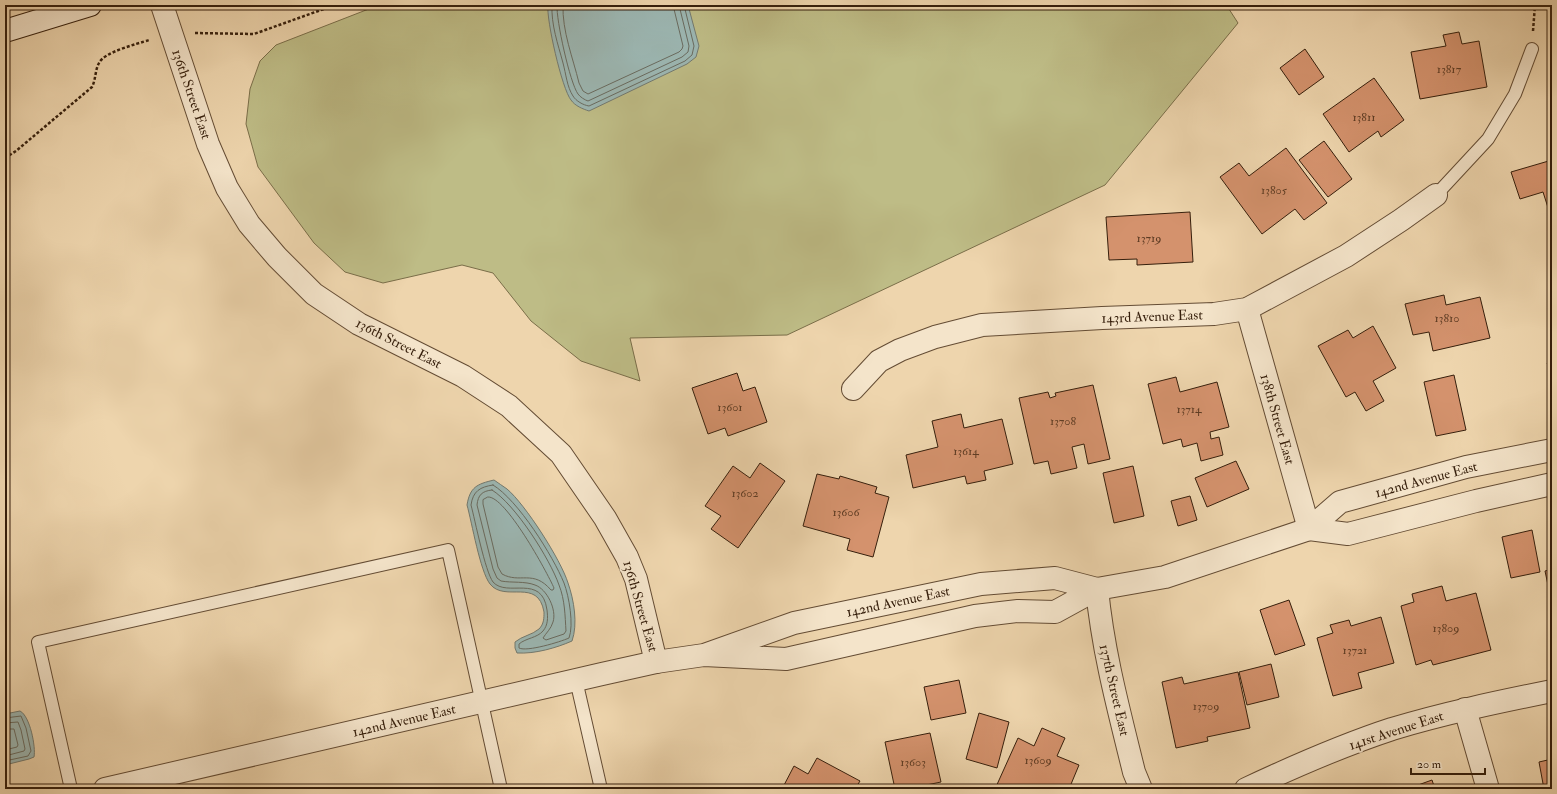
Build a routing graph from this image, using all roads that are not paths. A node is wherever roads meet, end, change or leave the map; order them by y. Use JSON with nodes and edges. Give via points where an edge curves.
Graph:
{"nodes":[{"id":1,"x":90,"y":5,"type":"edge"},
{"id":2,"x":162,"y":5,"type":"edge"},
{"id":3,"x":5,"y":31,"type":"edge"},
{"id":4,"x":1532,"y":49,"type":"road end"},
{"id":5,"x":1436,"y":195,"type":"joint"},
{"id":6,"x":1247,"y":309,"type":"junction"},
{"id":7,"x":853,"y":389,"type":"dead end"},
{"id":8,"x":1552,"y":450,"type":"edge"},
{"id":9,"x":1552,"y":484,"type":"edge"},
{"id":10,"x":1309,"y":529,"type":"junction"},
{"id":11,"x":1097,"y":589,"type":"junction"},
{"id":12,"x":704,"y":655,"type":"junction"},
{"id":13,"x":656,"y":662,"type":"junction"},
{"id":14,"x":576,"y":680,"type":"junction"},
{"id":15,"x":1552,"y":691,"type":"edge"},
{"id":16,"x":482,"y":702,"type":"junction"},
{"id":17,"x":1465,"y":709,"type":"junction"},
{"id":18,"x":114,"y":788,"type":"edge"},
{"id":19,"x":71,"y":789,"type":"edge"},
{"id":20,"x":501,"y":789,"type":"edge"},
{"id":21,"x":601,"y":789,"type":"edge"},
{"id":22,"x":1141,"y":789,"type":"edge"},
{"id":23,"x":1246,"y":789,"type":"edge"},
{"id":24,"x":1488,"y":789,"type":"edge"}],
"edges":[{"from":1,"to":3,"type":"street"},
{"from":2,"to":13,"type":"street","name":"136th Street East","via":[[208,144],[227,188],[249,224],[314,294],[359,324],[463,376],[509,406],[561,454],[606,518],[627,557],[636,579]]},
{"from":4,"to":5,"type":"lane","via":[[1515,94],[1488,139]]},
{"from":5,"to":6,"type":"street","name":"143rd Avenue East","via":[[1346,256]]},
{"from":6,"to":7,"type":"street","name":"143rd Avenue East","via":[[1214,314],[982,325],[935,337],[900,350],[879,361]]},
{"from":6,"to":10,"type":"street","name":"138th Street East"},
{"from":8,"to":10,"type":"street","name":"142nd Avenue East","via":[[1466,467],[1340,502]]},
{"from":9,"to":10,"type":"street","name":"142nd Avenue East","via":[[1348,534]]},
{"from":10,"to":11,"type":"street","name":"142nd Avenue East","via":[[1165,577]]},
{"from":11,"to":12,"type":"street","name":"142nd Avenue East","via":[[1055,612],[1018,611],[975,616],[786,658]]},
{"from":11,"to":12,"type":"street","name":"142nd Avenue East","via":[[1055,578],[981,584],[794,623]]},
{"from":11,"to":22,"type":"street","name":"137th Street East","via":[[1107,662],[1134,772]]},
{"from":12,"to":13,"type":"street","name":"142nd Avenue East"},
{"from":13,"to":14,"type":"street","name":"142nd Avenue East"},
{"from":14,"to":16,"type":"street","name":"142nd Avenue East"},
{"from":14,"to":21,"type":"lane"},
{"from":15,"to":17,"type":"street","name":"141st Avenue East"},
{"from":16,"to":18,"type":"street","name":"142nd Avenue East"},
{"from":16,"to":19,"type":"lane","via":[[448,550],[38,642]]},
{"from":16,"to":20,"type":"lane"},
{"from":17,"to":23,"type":"street","name":"141st Avenue East","via":[[1358,741]]},
{"from":17,"to":24,"type":"street"}]}
